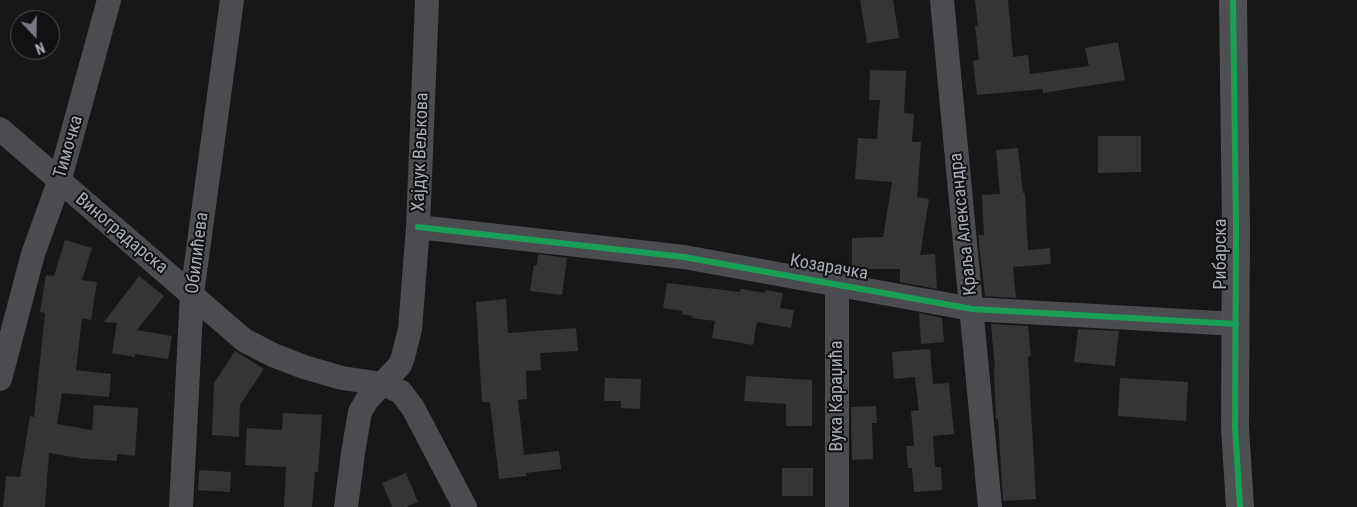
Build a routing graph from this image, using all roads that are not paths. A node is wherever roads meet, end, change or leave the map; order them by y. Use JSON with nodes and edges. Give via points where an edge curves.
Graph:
{"nodes":[{"id":1,"x":109,"y":0,"type":"edge"},
{"id":2,"x":232,"y":0,"type":"edge"},
{"id":3,"x":427,"y":0,"type":"edge"},
{"id":4,"x":942,"y":0,"type":"edge"},
{"id":5,"x":1233,"y":0,"type":"edge"},
{"id":6,"x":0,"y":129,"type":"edge"},
{"id":7,"x":59,"y":182,"type":"junction"},
{"id":8,"x":418,"y":226,"type":"junction"},
{"id":9,"x":837,"y":285,"type":"junction"},
{"id":10,"x":192,"y":294,"type":"junction"},
{"id":11,"x":972,"y":309,"type":"junction"},
{"id":12,"x":1236,"y":324,"type":"junction"},
{"id":13,"x":0,"y":379,"type":"edge"},
{"id":14,"x":383,"y":384,"type":"junction"},
{"id":15,"x":181,"y":507,"type":"edge"},
{"id":16,"x":346,"y":507,"type":"edge"},
{"id":17,"x":465,"y":507,"type":"edge"},
{"id":18,"x":837,"y":507,"type":"edge"},
{"id":19,"x":990,"y":507,"type":"edge"},
{"id":20,"x":1240,"y":507,"type":"edge"}],
"edges":[{"from":1,"to":7,"type":"street","name":"Тимочка"},
{"from":2,"to":10,"type":"street","name":"Обилићева"},
{"from":3,"to":8,"type":"street","name":"Хајдук Вељкова"},
{"from":4,"to":11,"type":"street","name":"Краља Александра"},
{"from":5,"to":12,"type":"main road","name":"Рибарска"},
{"from":6,"to":7,"type":"street","name":"Виноградарска"},
{"from":7,"to":10,"type":"street","name":"Виноградарска"},
{"from":7,"to":13,"type":"street","name":"Тимочка","via":[[33,254]]},
{"from":8,"to":9,"type":"street","name":"Козарачка","via":[[684,257]]},
{"from":8,"to":14,"type":"street","name":"Хајдук Вељкова","via":[[410,328],[400,365]]},
{"from":9,"to":11,"type":"street","name":"Козарачка"},
{"from":9,"to":18,"type":"street","name":"Вука Караџића"},
{"from":10,"to":14,"type":"street","name":"Виноградарска","via":[[244,340],[273,355],[342,378]]},
{"from":10,"to":15,"type":"street","name":"Обилићева"},
{"from":11,"to":12,"type":"street","name":"Козарачка"},
{"from":11,"to":19,"type":"street","name":"Краља Александра"},
{"from":12,"to":20,"type":"main road","name":"Рибарска","via":[[1235,442]]},
{"from":14,"to":16,"type":"street","name":"Хајдук Вељкова","via":[[360,412]]},
{"from":14,"to":17,"type":"street","via":[[401,392],[414,408]]}]}
